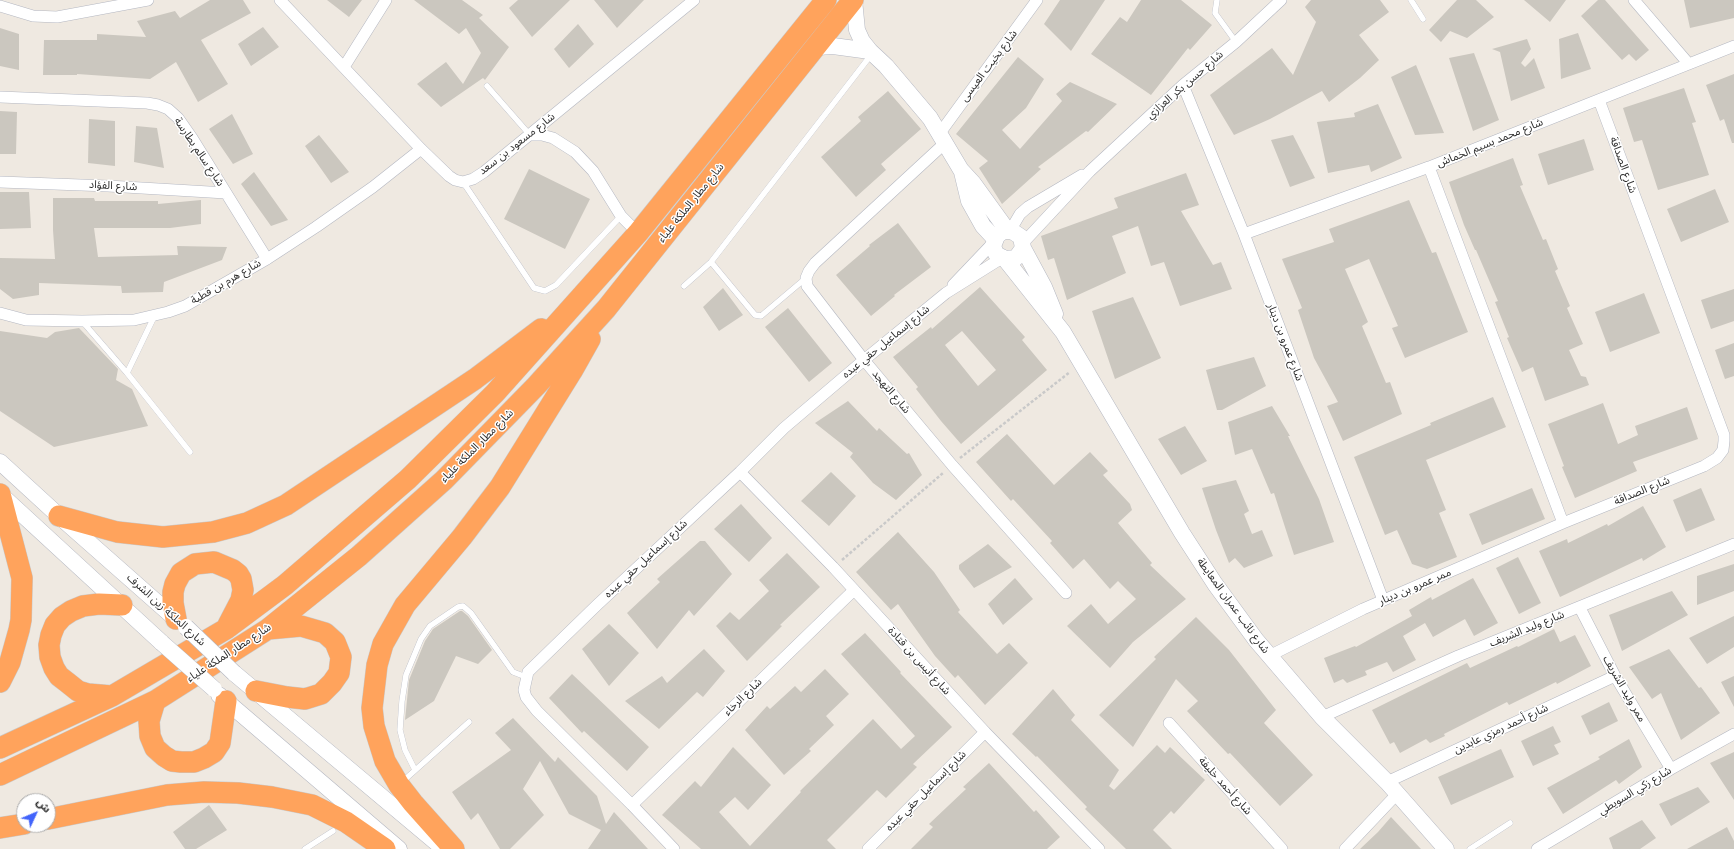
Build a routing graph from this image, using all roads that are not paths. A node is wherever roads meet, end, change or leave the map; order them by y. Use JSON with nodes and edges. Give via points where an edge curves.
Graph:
{"nodes":[{"id":1,"x":148,"y":0,"type":"edge"},
{"id":2,"x":280,"y":0,"type":"edge"},
{"id":3,"x":386,"y":0,"type":"edge"},
{"id":4,"x":694,"y":0,"type":"edge"},
{"id":5,"x":826,"y":0,"type":"edge"},
{"id":6,"x":853,"y":0,"type":"edge"},
{"id":7,"x":1037,"y":0,"type":"edge"},
{"id":8,"x":1217,"y":0,"type":"edge"},
{"id":9,"x":1281,"y":0,"type":"edge"},
{"id":10,"x":1411,"y":0,"type":"edge"},
{"id":11,"x":1634,"y":0,"type":"edge"},
{"id":12,"x":0,"y":6,"type":"edge"},
{"id":13,"x":1423,"y":19,"type":"dead end"},
{"id":14,"x":1236,"y":42,"type":"junction"},
{"id":15,"x":1734,"y":46,"type":"edge"},
{"id":16,"x":817,"y":48,"type":"junction"},
{"id":17,"x":871,"y":52,"type":"junction"},
{"id":18,"x":1688,"y":63,"type":"junction"},
{"id":19,"x":344,"y":67,"type":"junction"},
{"id":20,"x":1183,"y":85,"type":"junction"},
{"id":21,"x":487,"y":86,"type":"dead end"},
{"id":22,"x":0,"y":97,"type":"edge"},
{"id":23,"x":1599,"y":100,"type":"junction"},
{"id":24,"x":530,"y":135,"type":"junction"},
{"id":25,"x":942,"y":138,"type":"junction"},
{"id":26,"x":421,"y":148,"type":"junction"},
{"id":27,"x":1429,"y":167,"type":"junction"},
{"id":28,"x":1090,"y":171,"type":"junction"},
{"id":29,"x":0,"y":182,"type":"edge"},
{"id":30,"x":463,"y":182,"type":"junction"},
{"id":31,"x":226,"y":193,"type":"junction"},
{"id":32,"x":621,"y":216,"type":"junction"},
{"id":33,"x":638,"y":234,"type":"junction"},
{"id":34,"x":1244,"y":234,"type":"junction"},
{"id":35,"x":1001,"y":236,"type":"junction"},
{"id":36,"x":1023,"y":246,"type":"junction"},
{"id":37,"x":267,"y":259,"type":"junction"},
{"id":38,"x":1004,"y":259,"type":"junction"},
{"id":39,"x":711,"y":262,"type":"junction"},
{"id":40,"x":806,"y":278,"type":"junction"},
{"id":41,"x":684,"y":286,"type":"dead end"},
{"id":42,"x":946,"y":293,"type":"junction"},
{"id":43,"x":581,"y":299,"type":"junction"},
{"id":44,"x":606,"y":309,"type":"junction"},
{"id":45,"x":0,"y":313,"type":"edge"},
{"id":46,"x":154,"y":317,"type":"junction"},
{"id":47,"x":82,"y":321,"type":"junction"},
{"id":48,"x":1063,"y":332,"type":"junction"},
{"id":49,"x":864,"y":360,"type":"junction"},
{"id":50,"x":127,"y":372,"type":"junction"},
{"id":51,"x":190,"y":452,"type":"dead end"},
{"id":52,"x":0,"y":462,"type":"edge"},
{"id":53,"x":740,"y":472,"type":"junction"},
{"id":54,"x":0,"y":494,"type":"edge"},
{"id":55,"x":59,"y":516,"type":"junction"},
{"id":56,"x":1563,"y":522,"type":"junction"},
{"id":57,"x":1734,"y":544,"type":"edge"},
{"id":58,"x":854,"y":590,"type":"junction"},
{"id":59,"x":1066,"y":593,"type":"dead end"},
{"id":60,"x":1383,"y":600,"type":"junction"},
{"id":61,"x":122,"y":605,"type":"junction"},
{"id":62,"x":1580,"y":608,"type":"junction"},
{"id":63,"x":181,"y":623,"type":"junction"},
{"id":64,"x":226,"y":629,"type":"junction"},
{"id":65,"x":268,"y":629,"type":"junction"},
{"id":66,"x":1269,"y":656,"type":"junction"},
{"id":67,"x":1615,"y":676,"type":"junction"},
{"id":68,"x":526,"y":677,"type":"junction"},
{"id":69,"x":0,"y":682,"type":"edge"},
{"id":70,"x":256,"y":691,"type":"junction"},
{"id":71,"x":220,"y":695,"type":"junction"},
{"id":72,"x":112,"y":696,"type":"junction"},
{"id":73,"x":155,"y":701,"type":"junction"},
{"id":74,"x":1322,"y":717,"type":"junction"},
{"id":75,"x":469,"y":722,"type":"dead end"},
{"id":76,"x":1169,"y":723,"type":"dead end"},
{"id":77,"x":985,"y":732,"type":"junction"},
{"id":78,"x":1734,"y":734,"type":"edge"},
{"id":79,"x":0,"y":748,"type":"edge"},
{"id":80,"x":1671,"y":769,"type":"junction"},
{"id":81,"x":416,"y":770,"type":"junction"},
{"id":82,"x":0,"y":775,"type":"edge"},
{"id":83,"x":1387,"y":782,"type":"junction"},
{"id":84,"x":399,"y":785,"type":"junction"},
{"id":85,"x":1397,"y":794,"type":"junction"},
{"id":86,"x":632,"y":805,"type":"junction"},
{"id":87,"x":56,"y":817,"type":"edge"},
{"id":88,"x":1510,"y":823,"type":"dead end"},
{"id":89,"x":16,"y":825,"type":"edge"},
{"id":90,"x":0,"y":828,"type":"edge"},
{"id":91,"x":333,"y":831,"type":"dead end"},
{"id":92,"x":305,"y":849,"type":"edge"},
{"id":93,"x":385,"y":849,"type":"edge"},
{"id":94,"x":399,"y":849,"type":"edge"},
{"id":95,"x":444,"y":849,"type":"edge"},
{"id":96,"x":454,"y":849,"type":"edge"},
{"id":97,"x":674,"y":849,"type":"edge"},
{"id":98,"x":868,"y":849,"type":"edge"},
{"id":99,"x":1099,"y":849,"type":"edge"},
{"id":100,"x":1282,"y":849,"type":"edge"},
{"id":101,"x":1345,"y":849,"type":"edge"},
{"id":102,"x":1446,"y":849,"type":"edge"},
{"id":103,"x":1470,"y":849,"type":"edge"},
{"id":104,"x":1538,"y":849,"type":"edge"}],
"edges":[{"from":1,"to":12,"type":"street","via":[[57,17],[33,16]]},
{"from":2,"to":19,"type":"street"},
{"from":3,"to":19,"type":"street"},
{"from":4,"to":24,"type":"street","name":"شارع مسعود بن سعد"},
{"from":5,"to":33,"type":"highway","name":"شارع مطار الملكة علياء"},
{"from":6,"to":16,"type":"highway","name":"شارع مطار الملكة علياء"},
{"from":6,"to":17,"type":"street","via":[[857,30]]},
{"from":7,"to":25,"type":"street","name":"شارع بخيت العيسى"},
{"from":8,"to":14,"type":"lane","via":[[1215,13]]},
{"from":9,"to":14,"type":"street","name":"شارع حسن بكر العزازي"},
{"from":10,"to":13,"type":"lane"},
{"from":11,"to":18,"type":"street"},
{"from":14,"to":20,"type":"street","name":"شارع حسن بكر العزازي"},
{"from":15,"to":18,"type":"street","name":"شارع محمد بسيم الخماش"},
{"from":16,"to":17,"type":"street","via":[[833,46]]},
{"from":16,"to":44,"type":"highway","name":"شارع مطار الملكة علياء"},
{"from":17,"to":25,"type":"street","via":[[920,106]]},
{"from":17,"to":39,"type":"lane"},
{"from":18,"to":23,"type":"street","name":"شارع محمد بسيم الخماش"},
{"from":19,"to":26,"type":"street"},
{"from":20,"to":28,"type":"street","name":"شارع حسن بكر العزازي"},
{"from":20,"to":34,"type":"street","name":"شارع عمرو بن دينار"},
{"from":21,"to":24,"type":"lane"},
{"from":22,"to":31,"type":"street","name":"شارع سالم بطارسة","via":[[147,103],[168,109],[192,138]]},
{"from":23,"to":27,"type":"street","name":"شارع محمد بسيم الخماش"},
{"from":23,"to":56,"type":"street","name":"شارع الصداقة","via":[[1724,435],[1724,441],[1723,450],[1717,458],[1704,466]]},
{"from":24,"to":30,"type":"street","name":"شارع مسعود بن سعد","via":[[484,172]]},
{"from":24,"to":32,"type":"street","via":[[552,138],[575,152],[593,171]]},
{"from":25,"to":35,"type":"street","via":[[961,170],[973,183]]},
{"from":25,"to":40,"type":"street","via":[[815,263]]},
{"from":26,"to":30,"type":"street","via":[[449,176]]},
{"from":26,"to":37,"type":"street","name":"شارع هرم بن قطبة","via":[[373,187]]},
{"from":27,"to":34,"type":"street","name":"شارع محمد بسيم الخماش"},
{"from":27,"to":56,"type":"street"},
{"from":28,"to":35,"type":"street","name":"شارع حسن بكر العزازي","via":[[1028,207]]},
{"from":28,"to":36,"type":"street","name":"شارع حسن بكر العزازي"},
{"from":29,"to":31,"type":"street","name":"شارع الفؤاد"},
{"from":30,"to":32,"type":"lane","via":[[534,288],[545,291],[556,284]]},
{"from":31,"to":37,"type":"street","name":"شارع سالم بطارسة"},
{"from":32,"to":33,"type":"street"},
{"from":33,"to":43,"type":"highway","name":"شارع مطار الملكة علياء"},
{"from":34,"to":60,"type":"street","name":"شارع عمرو بن دينار"},
{"from":35,"to":36,"type":"street","via":[[1017,233]]},
{"from":35,"to":38,"type":"street","via":[[996,254]]},
{"from":35,"to":42,"type":"street","name":"شارع إسماعيل حقي عبده"},
{"from":36,"to":38,"type":"street","via":[[1016,258]]},
{"from":36,"to":48,"type":"street","name":"شارع نائب عمران المعايطة"},
{"from":37,"to":46,"type":"street","name":"شارع هرم بن قطبة","via":[[185,306]]},
{"from":38,"to":42,"type":"street","name":"شارع إسماعيل حقي عبده"},
{"from":38,"to":48,"type":"street","name":"شارع نائب عمران المعايطة"},
{"from":39,"to":40,"type":"lane","via":[[755,315],[761,316]]},
{"from":39,"to":41,"type":"lane"},
{"from":40,"to":49,"type":"street","name":"شارع التهجد","via":[[811,291]]},
{"from":42,"to":49,"type":"street","name":"شارع إسماعيل حقي عبده"},
{"from":43,"to":55,"type":"highway","via":[[475,379],[286,505],[247,523],[213,532],[163,537],[117,532]]},
{"from":43,"to":64,"type":"highway","name":"شارع مطار الملكة علياء","via":[[495,393],[408,479],[285,585]]},
{"from":44,"to":65,"type":"highway","name":"شارع مطار الملكة علياء","via":[[536,386],[444,480],[359,556]]},
{"from":44,"to":84,"type":"highway","via":[[572,371],[500,487],[406,605],[383,644],[377,665],[372,708],[374,726],[385,760]]},
{"from":45,"to":47,"type":"street","name":"شارع هرم بن قطبة","via":[[26,320]]},
{"from":46,"to":47,"type":"street","name":"شارع هرم بن قطبة"},
{"from":46,"to":50,"type":"lane"},
{"from":47,"to":50,"type":"lane"},
{"from":48,"to":66,"type":"street","name":"شارع نائب عمران المعايطة","via":[[1182,533]]},
{"from":49,"to":53,"type":"street","name":"شارع إسماعيل حقي عبده","via":[[784,428]]},
{"from":49,"to":59,"type":"street","name":"شارع التهجد","via":[[952,465]]},
{"from":50,"to":51,"type":"lane"},
{"from":52,"to":55,"type":"street","name":"شارع الملكة زين الشرف"},
{"from":53,"to":58,"type":"street","name":"شارع أنيس بن قتادة"},
{"from":53,"to":68,"type":"street","name":"شارع إسماعيل حقي عبده","via":[[597,605],[533,667]]},
{"from":54,"to":61,"type":"street"},
{"from":54,"to":69,"type":"highway","via":[[22,578],[20,630],[10,662]]},
{"from":55,"to":63,"type":"street","name":"شارع الملكة زين الشرف"},
{"from":56,"to":60,"type":"street","name":"ممر عمرو بن دينار"},
{"from":57,"to":62,"type":"street","name":"شارع وليد الشريف"},
{"from":58,"to":77,"type":"street","name":"شارع أنيس بن قتادة"},
{"from":58,"to":86,"type":"street","name":"شارع الرخاء"},
{"from":60,"to":66,"type":"street","name":"ممر عمرو بن دينار"},
{"from":61,"to":71,"type":"street","bridge":true},
{"from":61,"to":72,"type":"highway","via":[[99,604],[71,611],[56,625],[49,645],[54,668],[68,684],[88,694]]},
{"from":62,"to":67,"type":"street","name":"ممر وليد الشريف"},
{"from":62,"to":74,"type":"street","name":"شارع وليد الشريف","via":[[1458,656]]},
{"from":63,"to":64,"type":"highway","via":[[173,603],[175,584],[181,573],[195,564],[214,562],[238,574],[243,590],[241,600]]},
{"from":63,"to":70,"type":"street","name":"شارع الملكة زين الشرف","bridge":true},
{"from":64,"to":72,"type":"highway","name":"شارع مطار الملكة علياء"},
{"from":65,"to":70,"type":"highway","via":[[301,626],[326,633],[335,642],[341,656],[339,672],[321,694],[305,699]]},
{"from":65,"to":73,"type":"highway","name":"شارع مطار الملكة علياء"},
{"from":66,"to":74,"type":"street","name":"شارع نائب عمران المعايطة"},
{"from":67,"to":80,"type":"street","name":"ممر وليد الشريف"},
{"from":67,"to":83,"type":"street","name":"شارع أحمد رمزي عابدين"},
{"from":68,"to":81,"type":"lane","via":[[513,672],[471,613],[463,606],[430,626],[421,639],[406,675],[402,701],[400,730],[404,750]]},
{"from":68,"to":86,"type":"street","via":[[526,697],[537,711]]},
{"from":70,"to":95,"type":"street","name":"شارع الملكة زين الشرف"},
{"from":71,"to":73,"type":"highway","via":[[220,743],[214,752],[199,760],[182,762],[172,761],[155,748],[150,736],[149,721]]},
{"from":71,"to":94,"type":"street"},
{"from":72,"to":79,"type":"highway","name":"شارع مطار الملكة علياء"},
{"from":73,"to":82,"type":"highway","name":"شارع مطار الملكة علياء"},
{"from":74,"to":83,"type":"street","name":"شارع نائب عمران المعايطة"},
{"from":75,"to":81,"type":"lane"},
{"from":76,"to":100,"type":"street","name":"شارع أحمد خليفة"},
{"from":77,"to":98,"type":"street","name":"شارع إسماعيل حقي عبده"},
{"from":77,"to":99,"type":"street","name":"شارع أنيس بن قتادة"},
{"from":78,"to":80,"type":"street","name":"شارع زكي السويطي"},
{"from":80,"to":104,"type":"street","name":"شارع زكي السويطي"},
{"from":81,"to":84,"type":"lane"},
{"from":83,"to":85,"type":"street","name":"شارع نائب عمران المعايطة"},
{"from":84,"to":96,"type":"highway"},
{"from":85,"to":101,"type":"street"},
{"from":85,"to":102,"type":"street","name":"شارع نائب عمران المعايطة"},
{"from":86,"to":97,"type":"street"},
{"from":87,"to":93,"type":"highway","via":[[167,795],[238,793],[312,806],[346,822]]},
{"from":88,"to":103,"type":"lane"},
{"from":89,"to":90,"type":"highway"},
{"from":91,"to":92,"type":"lane"}]}
